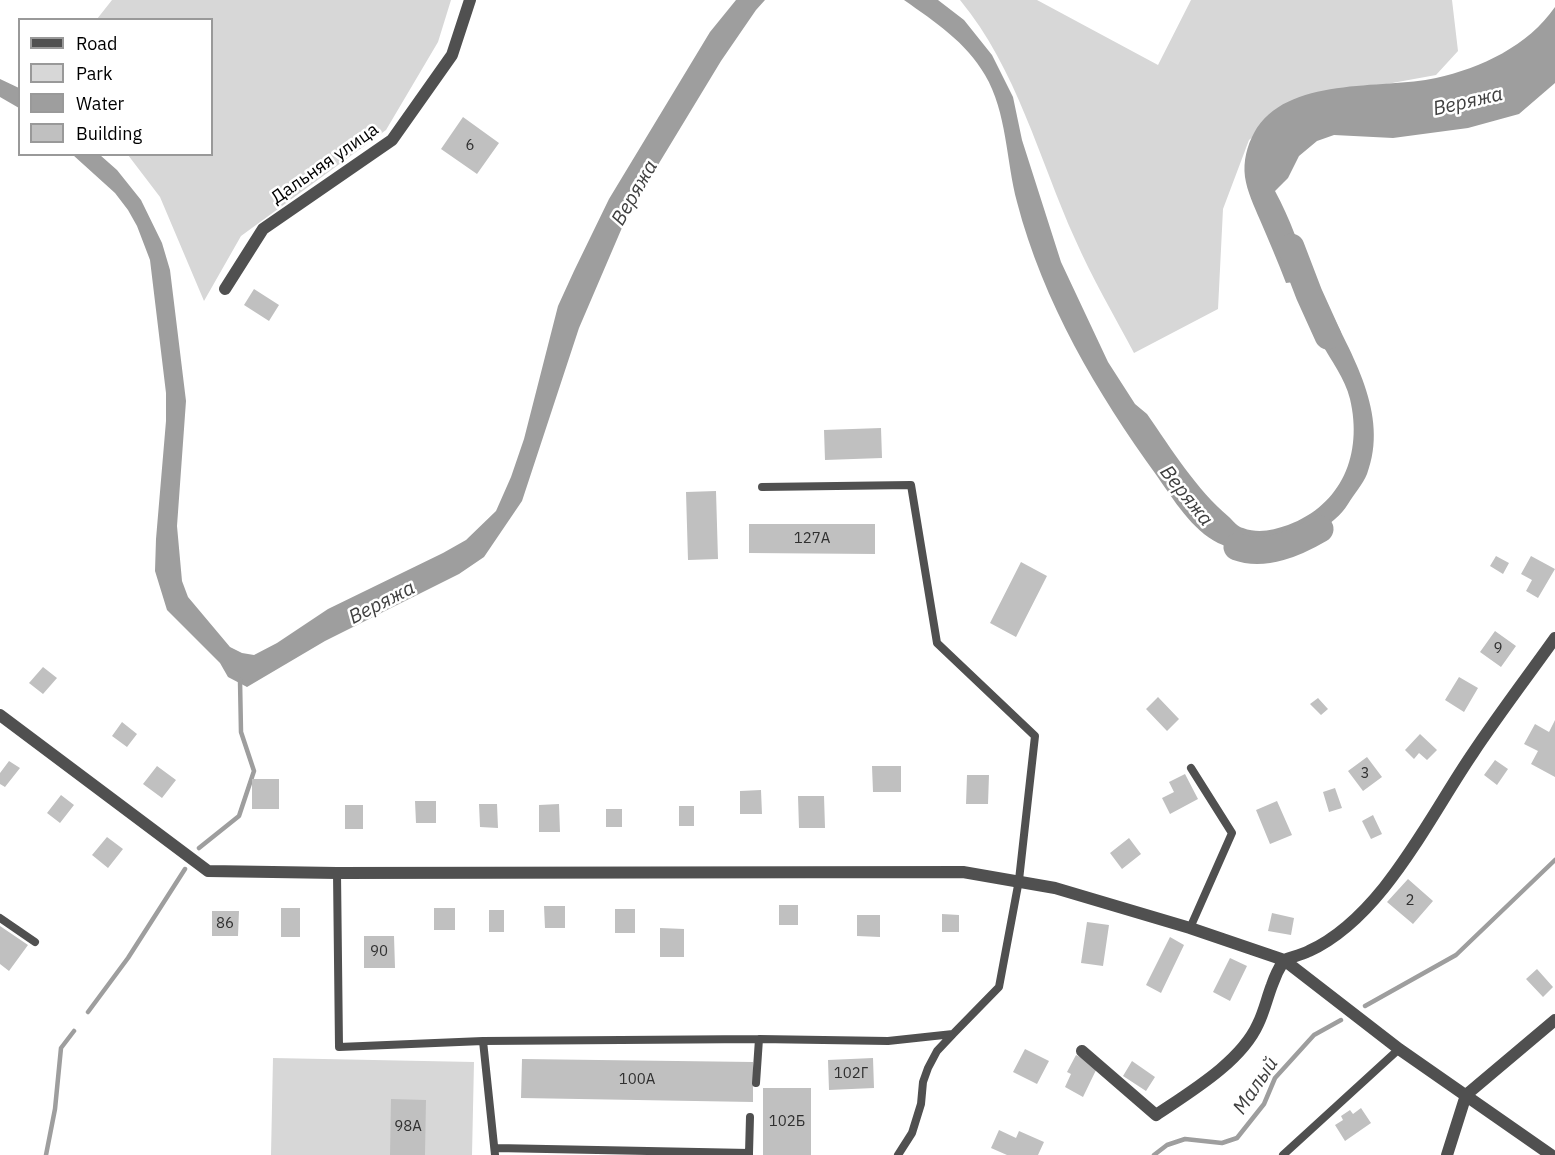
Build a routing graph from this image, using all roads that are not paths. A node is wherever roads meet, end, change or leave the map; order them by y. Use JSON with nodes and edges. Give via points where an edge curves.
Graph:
{"nodes":[{"id":1,"x":470,"y":0,"type":"edge"},
{"id":2,"x":225,"y":289,"type":"dead end"},
{"id":3,"x":762,"y":487,"type":"dead end"},
{"id":4,"x":1555,"y":638,"type":"edge"},
{"id":5,"x":0,"y":715,"type":"edge"},
{"id":6,"x":1191,"y":768,"type":"dead end"},
{"id":7,"x":337,"y":873,"type":"junction"},
{"id":8,"x":1019,"y":880,"type":"junction"},
{"id":9,"x":0,"y":918,"type":"edge"},
{"id":10,"x":1190,"y":928,"type":"junction"},
{"id":11,"x":35,"y":942,"type":"dead end"},
{"id":12,"x":1284,"y":960,"type":"junction"},
{"id":13,"x":1555,"y":1020,"type":"edge"},
{"id":14,"x":953,"y":1034,"type":"junction"},
{"id":15,"x":759,"y":1039,"type":"junction"},
{"id":16,"x":483,"y":1041,"type":"junction"},
{"id":17,"x":1399,"y":1048,"type":"junction"},
{"id":18,"x":1082,"y":1051,"type":"dead end"},
{"id":19,"x":756,"y":1083,"type":"dead end"},
{"id":20,"x":1466,"y":1095,"type":"junction"},
{"id":21,"x":750,"y":1117,"type":"dead end"},
{"id":22,"x":495,"y":1151,"type":"edge"},
{"id":23,"x":749,"y":1154,"type":"edge"},
{"id":24,"x":898,"y":1155,"type":"edge"},
{"id":25,"x":1283,"y":1155,"type":"edge"},
{"id":26,"x":1447,"y":1155,"type":"edge"},
{"id":27,"x":1551,"y":1155,"type":"edge"}],
"edges":[{"from":1,"to":2,"type":"street","name":"Дальняя улица","via":[[452,55],[392,140],[263,229]]},
{"from":3,"to":8,"type":"lane","via":[[911,485],[937,643],[1035,736]]},
{"from":4,"to":12,"type":"street","via":[[1370,904],[1341,931],[1310,951]]},
{"from":5,"to":7,"type":"street","via":[[208,871]]},
{"from":6,"to":10,"type":"lane","via":[[1232,833]]},
{"from":7,"to":8,"type":"street","via":[[963,872]]},
{"from":7,"to":16,"type":"lane","via":[[339,1047]]},
{"from":8,"to":10,"type":"street"},
{"from":8,"to":14,"type":"lane","via":[[999,987]]},
{"from":9,"to":11,"type":"lane"},
{"from":10,"to":12,"type":"street"},
{"from":12,"to":17,"type":"street"},
{"from":12,"to":18,"type":"street","via":[[1249,1041],[1199,1086],[1156,1115]]},
{"from":13,"to":20,"type":"street"},
{"from":14,"to":15,"type":"lane","via":[[888,1041]]},
{"from":14,"to":24,"type":"lane","via":[[928,1068],[912,1133]]},
{"from":15,"to":16,"type":"lane"},
{"from":15,"to":19,"type":"lane"},
{"from":16,"to":22,"type":"lane"},
{"from":17,"to":20,"type":"street"},
{"from":17,"to":25,"type":"lane"},
{"from":20,"to":26,"type":"street"},
{"from":20,"to":27,"type":"street"},
{"from":21,"to":23,"type":"lane"},
{"from":22,"to":23,"type":"lane"}]}
